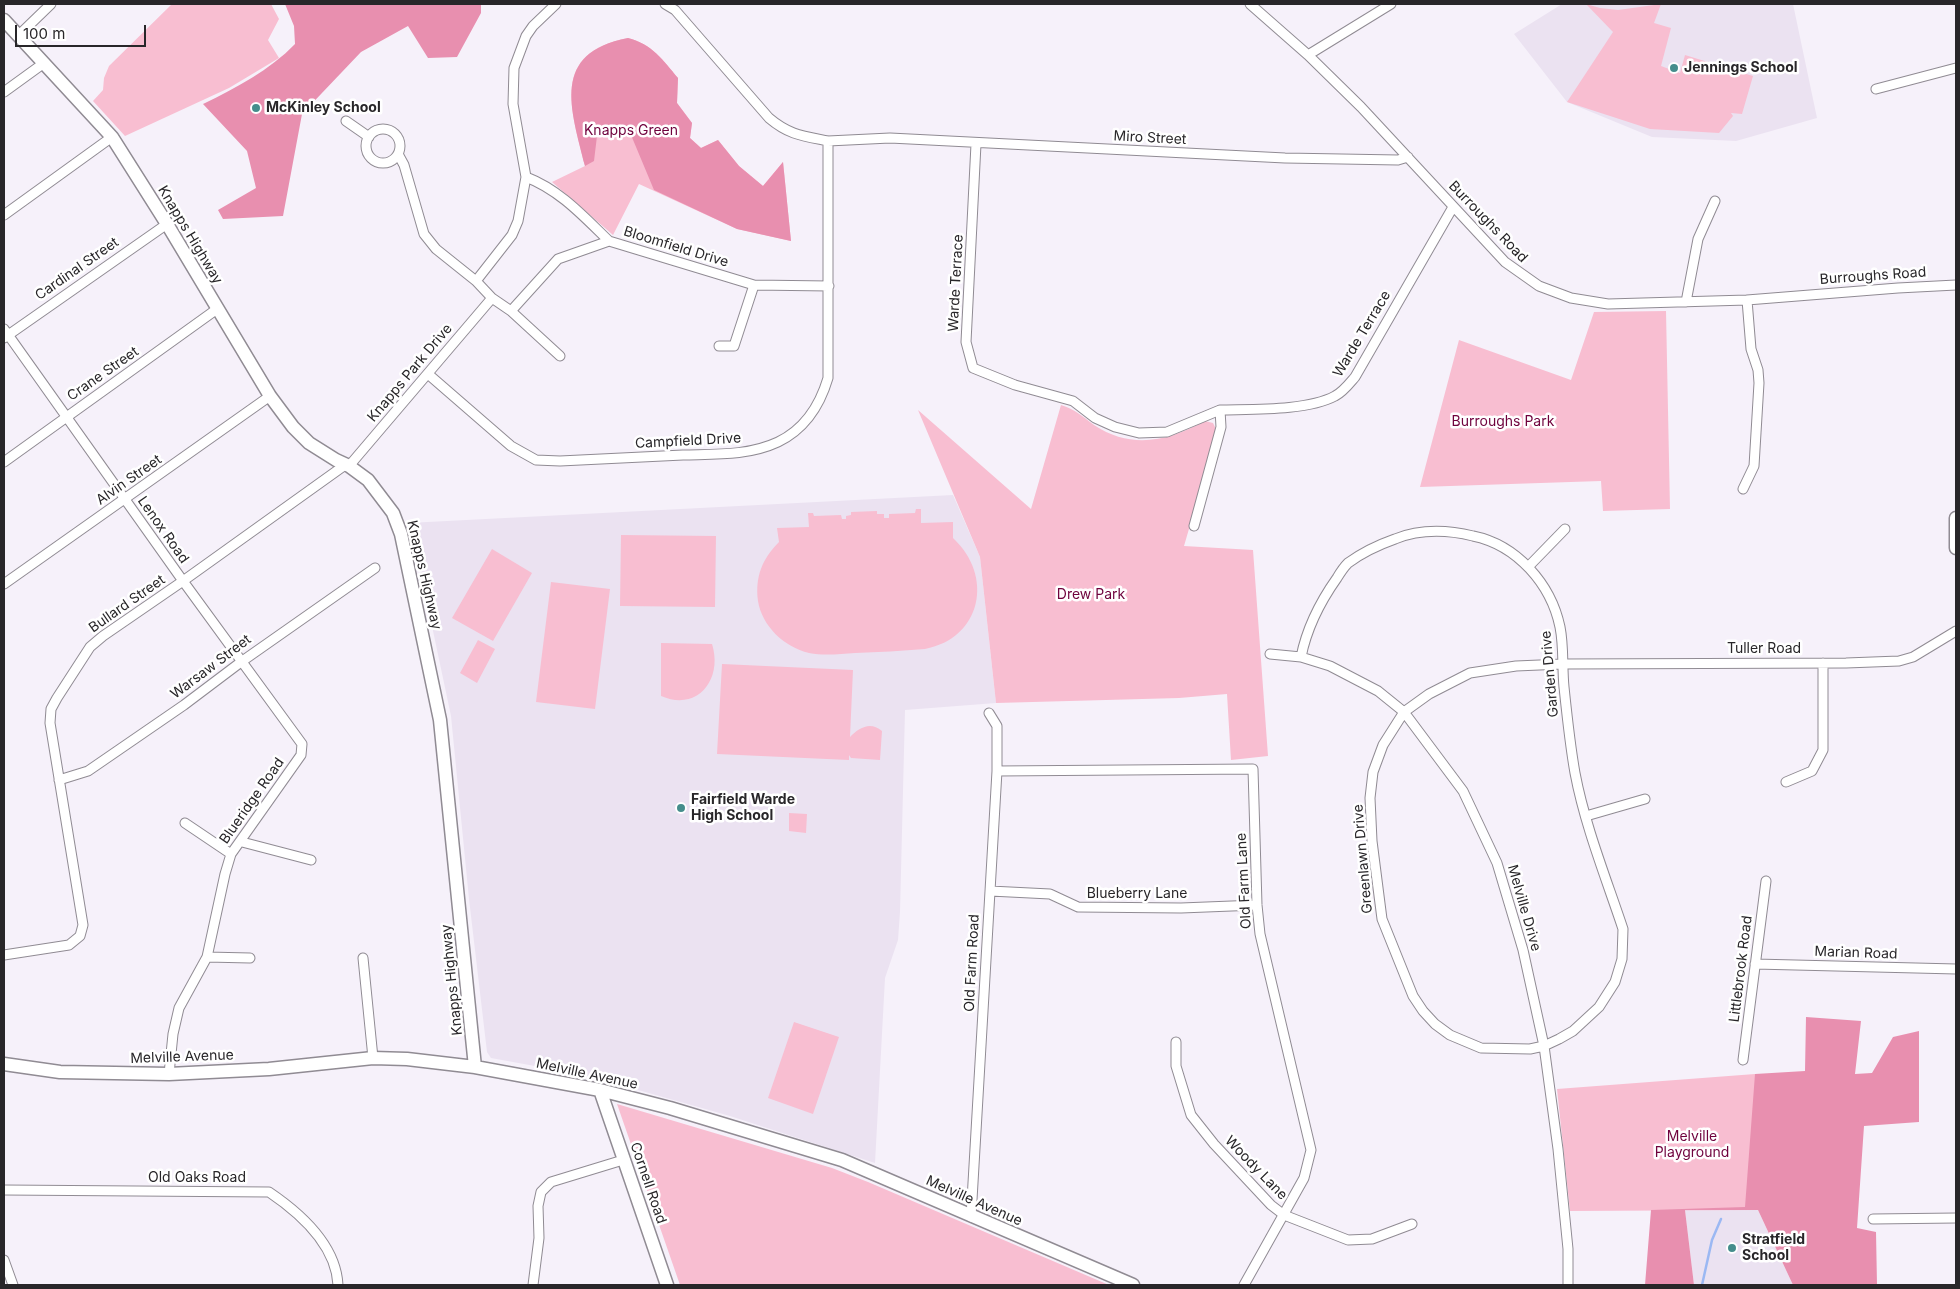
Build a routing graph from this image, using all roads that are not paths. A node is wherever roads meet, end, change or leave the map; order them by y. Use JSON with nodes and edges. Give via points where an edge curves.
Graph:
{"nodes":[{"id":1,"x":51,"y":4,"type":"edge"},
{"id":2,"x":556,"y":4,"type":"edge"},
{"id":3,"x":665,"y":4,"type":"edge"},
{"id":4,"x":1250,"y":4,"type":"edge"},
{"id":5,"x":1391,"y":4,"type":"edge"},
{"id":6,"x":4,"y":20,"type":"edge"},
{"id":7,"x":19,"y":35,"type":"junction"},
{"id":8,"x":1308,"y":55,"type":"junction"},
{"id":9,"x":44,"y":63,"type":"junction"},
{"id":10,"x":1956,"y":68,"type":"edge"},
{"id":11,"x":1876,"y":89,"type":"dead end"},
{"id":12,"x":4,"y":92,"type":"edge"},
{"id":13,"x":346,"y":121,"type":"dead end"},
{"id":14,"x":112,"y":137,"type":"junction"},
{"id":15,"x":369,"y":137,"type":"junction"},
{"id":16,"x":828,"y":140,"type":"junction"},
{"id":17,"x":976,"y":144,"type":"junction"},
{"id":18,"x":398,"y":154,"type":"junction"},
{"id":19,"x":1408,"y":157,"type":"junction"},
{"id":20,"x":526,"y":177,"type":"junction"},
{"id":21,"x":1715,"y":201,"type":"dead end"},
{"id":22,"x":1453,"y":207,"type":"junction"},
{"id":23,"x":4,"y":214,"type":"edge"},
{"id":24,"x":167,"y":224,"type":"junction"},
{"id":25,"x":609,"y":241,"type":"junction"},
{"id":26,"x":476,"y":281,"type":"junction"},
{"id":27,"x":754,"y":285,"type":"junction"},
{"id":28,"x":1956,"y":285,"type":"edge"},
{"id":29,"x":828,"y":286,"type":"junction"},
{"id":30,"x":492,"y":298,"type":"junction"},
{"id":31,"x":1747,"y":300,"type":"junction"},
{"id":32,"x":1686,"y":302,"type":"junction"},
{"id":33,"x":217,"y":310,"type":"junction"},
{"id":34,"x":511,"y":310,"type":"junction"},
{"id":35,"x":5,"y":334,"type":"edge"},
{"id":36,"x":719,"y":346,"type":"dead end"},
{"id":37,"x":560,"y":356,"type":"dead end"},
{"id":38,"x":428,"y":374,"type":"junction"},
{"id":39,"x":270,"y":396,"type":"junction"},
{"id":40,"x":1220,"y":410,"type":"junction"},
{"id":41,"x":66,"y":418,"type":"junction"},
{"id":42,"x":4,"y":462,"type":"edge"},
{"id":43,"x":347,"y":465,"type":"junction"},
{"id":44,"x":1743,"y":489,"type":"dead end"},
{"id":45,"x":125,"y":500,"type":"junction"},
{"id":46,"x":1956,"y":518,"type":"edge"},
{"id":47,"x":1194,"y":526,"type":"dead end"},
{"id":48,"x":1565,"y":529,"type":"dead end"},
{"id":49,"x":1956,"y":548,"type":"edge"},
{"id":50,"x":1528,"y":566,"type":"junction"},
{"id":51,"x":375,"y":568,"type":"dead end"},
{"id":52,"x":183,"y":581,"type":"junction"},
{"id":53,"x":4,"y":584,"type":"edge"},
{"id":54,"x":1956,"y":631,"type":"edge"},
{"id":55,"x":1270,"y":654,"type":"dead end"},
{"id":56,"x":1301,"y":656,"type":"junction"},
{"id":57,"x":241,"y":662,"type":"junction"},
{"id":58,"x":1823,"y":663,"type":"junction"},
{"id":59,"x":1563,"y":664,"type":"junction"},
{"id":60,"x":1404,"y":712,"type":"junction"},
{"id":61,"x":989,"y":713,"type":"dead end"},
{"id":62,"x":302,"y":744,"type":"joint"},
{"id":63,"x":997,"y":771,"type":"junction"},
{"id":64,"x":59,"y":780,"type":"junction"},
{"id":65,"x":1786,"y":782,"type":"dead end"},
{"id":66,"x":1645,"y":799,"type":"dead end"},
{"id":67,"x":1586,"y":816,"type":"junction"},
{"id":68,"x":185,"y":823,"type":"dead end"},
{"id":69,"x":242,"y":842,"type":"junction"},
{"id":70,"x":231,"y":854,"type":"junction"},
{"id":71,"x":311,"y":860,"type":"dead end"},
{"id":72,"x":1766,"y":882,"type":"dead end"},
{"id":73,"x":990,"y":891,"type":"junction"},
{"id":74,"x":1257,"y":905,"type":"junction"},
{"id":75,"x":4,"y":955,"type":"edge"},
{"id":76,"x":207,"y":957,"type":"junction"},
{"id":77,"x":250,"y":958,"type":"dead end"},
{"id":78,"x":363,"y":958,"type":"dead end"},
{"id":79,"x":1755,"y":964,"type":"junction"},
{"id":80,"x":1956,"y":969,"type":"edge"},
{"id":81,"x":1176,"y":1042,"type":"dead end"},
{"id":82,"x":1544,"y":1046,"type":"junction"},
{"id":83,"x":373,"y":1058,"type":"junction"},
{"id":84,"x":1743,"y":1060,"type":"dead end"},
{"id":85,"x":4,"y":1064,"type":"edge"},
{"id":86,"x":475,"y":1067,"type":"junction"},
{"id":87,"x":169,"y":1074,"type":"junction"},
{"id":88,"x":600,"y":1090,"type":"junction"},
{"id":89,"x":623,"y":1160,"type":"junction"},
{"id":90,"x":4,"y":1190,"type":"edge"},
{"id":91,"x":1284,"y":1215,"type":"junction"},
{"id":92,"x":971,"y":1217,"type":"junction"},
{"id":93,"x":1956,"y":1218,"type":"edge"},
{"id":94,"x":1873,"y":1219,"type":"dead end"},
{"id":95,"x":1412,"y":1224,"type":"dead end"},
{"id":96,"x":4,"y":1260,"type":"edge"},
{"id":97,"x":13,"y":1285,"type":"edge"},
{"id":98,"x":338,"y":1285,"type":"edge"},
{"id":99,"x":533,"y":1285,"type":"edge"},
{"id":100,"x":667,"y":1285,"type":"edge"},
{"id":101,"x":1133,"y":1285,"type":"edge"},
{"id":102,"x":1244,"y":1285,"type":"edge"},
{"id":103,"x":1568,"y":1285,"type":"edge"}],
"edges":[{"from":1,"to":7,"type":"street"},
{"from":2,"to":20,"type":"street","via":[[526,36],[514,68],[513,104]]},
{"from":3,"to":16,"type":"street","name":"Miro Street","via":[[675,10],[769,118],[783,129]]},
{"from":4,"to":8,"type":"street","name":"Burroughs Road"},
{"from":5,"to":8,"type":"street"},
{"from":6,"to":7,"type":"street","name":"Knapps Highway"},
{"from":7,"to":9,"type":"street","name":"Knapps Highway"},
{"from":8,"to":19,"type":"street","name":"Burroughs Road"},
{"from":9,"to":12,"type":"street"},
{"from":9,"to":14,"type":"street","name":"Knapps Highway"},
{"from":10,"to":11,"type":"street"},
{"from":13,"to":15,"type":"street"},
{"from":14,"to":23,"type":"street"},
{"from":14,"to":24,"type":"street","name":"Knapps Highway"},
{"from":15,"to":18,"type":"street","via":[[382,129],[393,132],[399,141]]},
{"from":15,"to":18,"type":"street","via":[[367,150],[373,159],[389,161]]},
{"from":16,"to":17,"type":"street","name":"Miro Street","via":[[890,138]]},
{"from":16,"to":29,"type":"street","name":"Campfield Drive"},
{"from":17,"to":19,"type":"street","name":"Miro Street","via":[[1285,158],[1398,160]]},
{"from":17,"to":40,"type":"street","name":"Warde Terrace","via":[[966,342],[973,368],[1015,385],[1074,401],[1095,418],[1116,428],[1139,433],[1167,432]]},
{"from":18,"to":26,"type":"street","via":[[424,234],[436,249]]},
{"from":19,"to":22,"type":"street","name":"Burroughs Road"},
{"from":20,"to":25,"type":"street","via":[[544,184],[566,200]]},
{"from":20,"to":26,"type":"street","via":[[512,235]]},
{"from":21,"to":32,"type":"street","via":[[1698,239]]},
{"from":22,"to":32,"type":"street","name":"Burroughs Road","via":[[1505,262],[1539,286],[1571,298],[1608,304]]},
{"from":22,"to":40,"type":"street","name":"Warde Terrace","via":[[1354,377],[1336,396],[1317,403]]},
{"from":24,"to":33,"type":"street","name":"Knapps Highway"},
{"from":24,"to":35,"type":"street","name":"Cardinal Street"},
{"from":25,"to":27,"type":"street","name":"Bloomfield Drive"},
{"from":25,"to":34,"type":"street","name":"Bloomfield Drive","via":[[558,259]]},
{"from":26,"to":30,"type":"street"},
{"from":27,"to":29,"type":"street","name":"Bloomfield Drive"},
{"from":27,"to":36,"type":"street","via":[[734,346]]},
{"from":28,"to":31,"type":"street","name":"Burroughs Road"},
{"from":29,"to":38,"type":"street","name":"Campfield Drive","via":[[828,378],[822,397],[812,414],[795,430],[778,442],[748,452],[536,460],[511,446]]},
{"from":30,"to":34,"type":"street"},
{"from":30,"to":38,"type":"street","name":"Knapps Park Drive"},
{"from":31,"to":32,"type":"street","name":"Burroughs Road"},
{"from":31,"to":44,"type":"street","via":[[1751,349],[1759,383],[1754,466]]},
{"from":33,"to":39,"type":"street","name":"Knapps Highway"},
{"from":33,"to":41,"type":"street","name":"Crane Street"},
{"from":34,"to":37,"type":"street"},
{"from":35,"to":41,"type":"street","name":"Lenox Road"},
{"from":38,"to":43,"type":"street","name":"Knapps Park Drive"},
{"from":39,"to":43,"type":"street","name":"Knapps Highway","via":[[293,428],[309,443]]},
{"from":39,"to":45,"type":"street","name":"Alvin Street"},
{"from":40,"to":47,"type":"street","via":[[1221,427]]},
{"from":41,"to":42,"type":"street","name":"Crane Street"},
{"from":41,"to":45,"type":"street","name":"Lenox Road"},
{"from":43,"to":52,"type":"street","name":"Bullard Street"},
{"from":43,"to":86,"type":"street","name":"Knapps Highway","via":[[368,480],[393,512],[401,534],[438,707]]},
{"from":45,"to":52,"type":"street","name":"Lenox Road"},
{"from":45,"to":53,"type":"street","name":"Alvin Street"},
{"from":46,"to":49,"type":"street"},
{"from":48,"to":50,"type":"street"},
{"from":50,"to":56,"type":"street","name":"Garden Drive","via":[[1511,552],[1484,538],[1454,532],[1426,532],[1372,548],[1347,564],[1321,600]]},
{"from":50,"to":59,"type":"street","name":"Garden Drive","via":[[1550,596],[1560,626]]},
{"from":51,"to":57,"type":"street","name":"Warsaw Street"},
{"from":52,"to":57,"type":"street","name":"Lenox Road"},
{"from":52,"to":64,"type":"street","name":"Bullard Street","via":[[90,647],[57,698],[51,708],[50,723]]},
{"from":54,"to":58,"type":"street","name":"Tuller Road","via":[[1913,657],[1899,661]]},
{"from":55,"to":56,"type":"street","name":"Melville Drive"},
{"from":56,"to":60,"type":"street","name":"Melville Drive","via":[[1330,666],[1378,690]]},
{"from":57,"to":62,"type":"street","name":"Lenox Road"},
{"from":57,"to":64,"type":"street","name":"Warsaw Street","via":[[184,706],[88,771]]},
{"from":58,"to":59,"type":"street","name":"Tuller Road"},
{"from":58,"to":65,"type":"street","via":[[1823,750],[1812,771]]},
{"from":59,"to":60,"type":"street","name":"Greenlawn Drive","via":[[1516,666],[1470,673],[1429,694]]},
{"from":59,"to":67,"type":"street","name":"Garden Drive","via":[[1570,745]]},
{"from":60,"to":82,"type":"street","name":"Melville Drive","via":[[1463,791],[1497,863],[1523,950]]},
{"from":60,"to":82,"type":"street","name":"Greenlawn Drive","via":[[1383,745],[1373,772],[1370,798],[1382,919],[1400,966],[1423,1011],[1450,1035],[1481,1048],[1530,1049]]},
{"from":61,"to":63,"type":"street","name":"Old Farm Road","via":[[997,726]]},
{"from":62,"to":69,"type":"street","name":"Blueridge Road","via":[[301,756]]},
{"from":63,"to":73,"type":"street","name":"Old Farm Road"},
{"from":63,"to":74,"type":"street","name":"Old Farm Lane","via":[[1253,769]]},
{"from":64,"to":75,"type":"street","name":"Bullard Street","via":[[83,925],[80,936],[69,945]]},
{"from":66,"to":67,"type":"street"},
{"from":67,"to":82,"type":"street","name":"Garden Drive","via":[[1623,929],[1622,959],[1615,982],[1599,1007],[1573,1031]]},
{"from":68,"to":70,"type":"street"},
{"from":69,"to":70,"type":"street","name":"Blueridge Road"},
{"from":69,"to":71,"type":"street"},
{"from":70,"to":76,"type":"street","name":"Blueridge Road"},
{"from":72,"to":79,"type":"street","name":"Littlebrook Road"},
{"from":73,"to":74,"type":"street","name":"Blueberry Lane","via":[[1050,894],[1078,908]]},
{"from":73,"to":92,"type":"street","name":"Old Farm Road"},
{"from":74,"to":91,"type":"street","name":"Old Farm Lane","via":[[1260,934],[1311,1150],[1304,1178]]},
{"from":76,"to":77,"type":"street"},
{"from":76,"to":87,"type":"street","name":"Blueridge Road","via":[[179,1008]]},
{"from":78,"to":83,"type":"street"},
{"from":79,"to":80,"type":"street","name":"Marian Road"},
{"from":79,"to":84,"type":"street","name":"Littlebrook Road"},
{"from":81,"to":91,"type":"street","name":"Woody Lane","via":[[1176,1066],[1191,1115],[1214,1144]]},
{"from":82,"to":103,"type":"street","name":"Melville Drive","via":[[1558,1149],[1568,1250]]},
{"from":83,"to":86,"type":"street","name":"Melville Avenue"},
{"from":83,"to":87,"type":"street","name":"Melville Avenue"},
{"from":85,"to":87,"type":"street","name":"Melville Avenue","via":[[60,1072]]},
{"from":86,"to":88,"type":"street","name":"Melville Avenue"},
{"from":88,"to":89,"type":"street","name":"Cornell Road"},
{"from":88,"to":92,"type":"street","name":"Melville Avenue","via":[[842,1160]]},
{"from":89,"to":99,"type":"street","via":[[551,1182],[541,1192]]},
{"from":89,"to":100,"type":"street","name":"Cornell Road"},
{"from":90,"to":98,"type":"street","name":"Old Oaks Road","via":[[269,1192],[290,1206],[325,1246],[338,1275]]},
{"from":91,"to":95,"type":"street","name":"Woody Lane","via":[[1348,1240],[1372,1239]]},
{"from":91,"to":102,"type":"street","name":"Old Farm Lane"},
{"from":92,"to":101,"type":"street","name":"Melville Avenue"},
{"from":93,"to":94,"type":"street"},
{"from":96,"to":97,"type":"street"}]}
